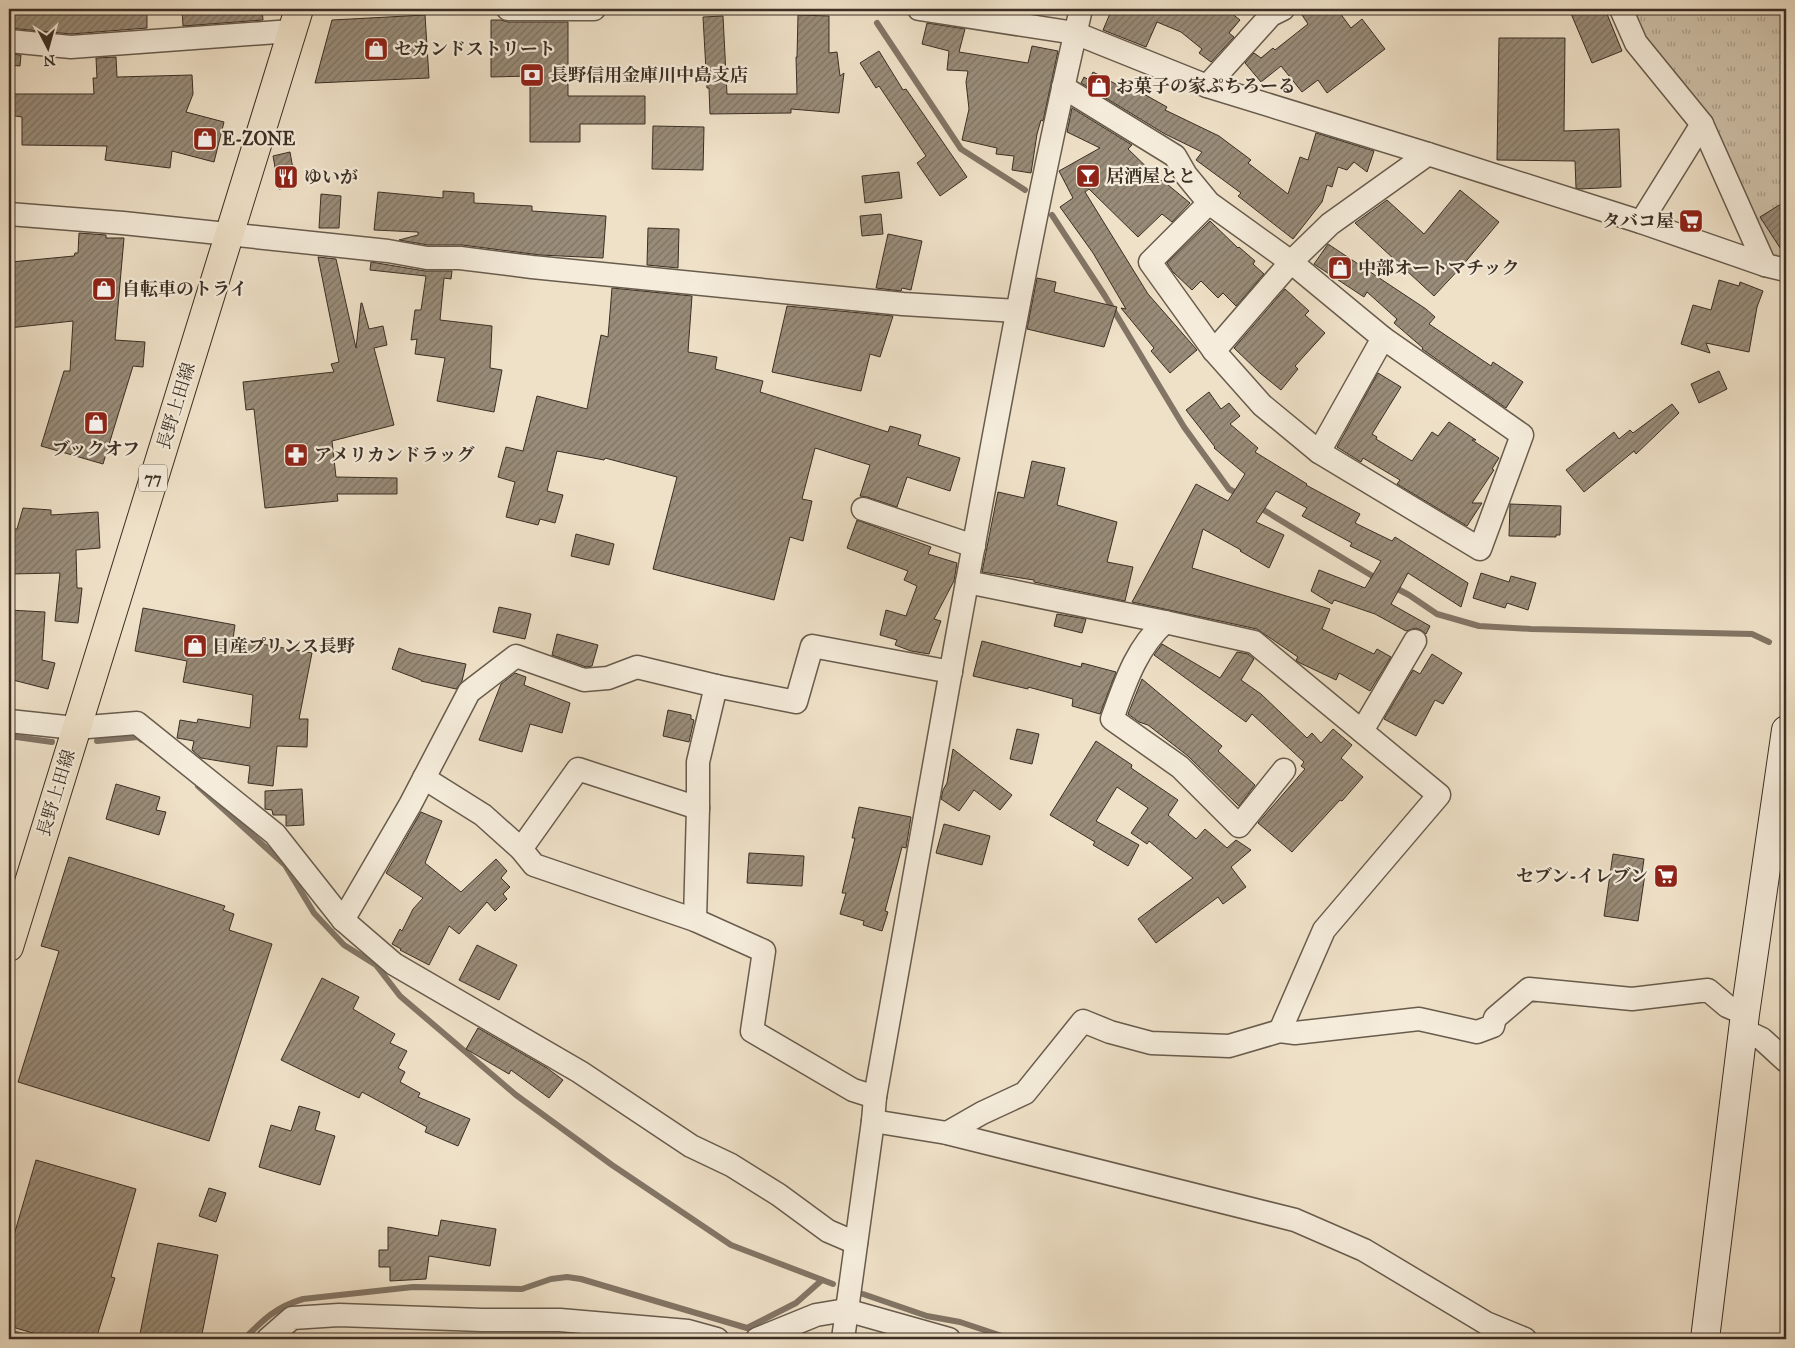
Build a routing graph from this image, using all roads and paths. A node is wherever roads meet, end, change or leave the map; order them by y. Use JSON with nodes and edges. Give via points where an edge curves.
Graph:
{"nodes":[{"id":1,"x":508,"y":9,"type":"edge"},
{"id":2,"x":594,"y":9,"type":"edge"},
{"id":3,"x":919,"y":9,"type":"edge"},
{"id":4,"x":1081,"y":9,"type":"edge"},
{"id":5,"x":1283,"y":9,"type":"edge"},
{"id":6,"x":1621,"y":9,"type":"edge"},
{"id":7,"x":295,"y":20,"type":"edge"},
{"id":8,"x":1075,"y":33,"type":"junction"},
{"id":9,"x":9,"y":41,"type":"edge"},
{"id":10,"x":1207,"y":86,"type":"junction"},
{"id":11,"x":1063,"y":87,"type":"junction"},
{"id":12,"x":1702,"y":124,"type":"junction"},
{"id":13,"x":1428,"y":154,"type":"junction"},
{"id":14,"x":1209,"y":203,"type":"junction"},
{"id":15,"x":9,"y":214,"type":"edge"},
{"id":16,"x":1641,"y":222,"type":"junction"},
{"id":17,"x":229,"y":234,"type":"junction"},
{"id":18,"x":1291,"y":262,"type":"junction"},
{"id":19,"x":1765,"y":265,"type":"junction"},
{"id":20,"x":1786,"y":270,"type":"edge"},
{"id":21,"x":1016,"y":311,"type":"junction"},
{"id":22,"x":1383,"y":338,"type":"junction"},
{"id":23,"x":1214,"y":351,"type":"junction"},
{"id":24,"x":1319,"y":452,"type":"junction"},
{"id":25,"x":863,"y":509,"type":"dead end"},
{"id":26,"x":974,"y":546,"type":"junction"},
{"id":27,"x":967,"y":582,"type":"junction"},
{"id":28,"x":1165,"y":622,"type":"junction"},
{"id":29,"x":1415,"y":641,"type":"dead end"},
{"id":30,"x":951,"y":672,"type":"junction"},
{"id":31,"x":716,"y":686,"type":"junction"},
{"id":32,"x":9,"y":721,"type":"edge"},
{"id":33,"x":75,"y":728,"type":"junction"},
{"id":34,"x":1786,"y":730,"type":"edge"},
{"id":35,"x":1362,"y":732,"type":"junction"},
{"id":36,"x":1284,"y":770,"type":"dead end"},
{"id":37,"x":424,"y":778,"type":"junction"},
{"id":38,"x":698,"y":808,"type":"junction"},
{"id":39,"x":521,"y":849,"type":"junction"},
{"id":40,"x":343,"y":920,"type":"junction"},
{"id":41,"x":695,"y":920,"type":"junction"},
{"id":42,"x":9,"y":947,"type":"edge"},
{"id":43,"x":1744,"y":1022,"type":"junction"},
{"id":44,"x":1280,"y":1031,"type":"junction"},
{"id":45,"x":1786,"y":1061,"type":"edge"},
{"id":46,"x":875,"y":1097,"type":"junction"},
{"id":47,"x":873,"y":1120,"type":"junction"},
{"id":48,"x":947,"y":1133,"type":"junction"},
{"id":49,"x":856,"y":1243,"type":"junction"},
{"id":50,"x":846,"y":1310,"type":"junction"},
{"id":51,"x":268,"y":1339,"type":"edge"},
{"id":52,"x":717,"y":1339,"type":"edge"},
{"id":53,"x":757,"y":1339,"type":"edge"},
{"id":54,"x":843,"y":1339,"type":"edge"},
{"id":55,"x":950,"y":1339,"type":"edge"},
{"id":56,"x":1525,"y":1339,"type":"edge"},
{"id":57,"x":1705,"y":1339,"type":"edge"}],
"edges":[{"from":1,"to":2,"type":"street"},
{"from":3,"to":8,"type":"street"},
{"from":4,"to":8,"type":"street"},
{"from":5,"to":10,"type":"street","via":[[1271,15]]},
{"from":6,"to":12,"type":"street","via":[[1636,43]]},
{"from":7,"to":9,"type":"street","via":[[71,48]]},
{"from":7,"to":17,"type":"main road","name":"長野上田線","number":"77"},
{"from":8,"to":10,"type":"street"},
{"from":8,"to":11,"type":"street"},
{"from":10,"to":13,"type":"street"},
{"from":11,"to":14,"type":"street","via":[[1175,156]]},
{"from":11,"to":21,"type":"street"},
{"from":12,"to":16,"type":"street"},
{"from":12,"to":19,"type":"street"},
{"from":13,"to":16,"type":"street"},
{"from":13,"to":18,"type":"street","via":[[1330,224]]},
{"from":14,"to":18,"type":"street"},
{"from":14,"to":23,"type":"street","via":[[1150,262]]},
{"from":15,"to":17,"type":"street"},
{"from":16,"to":19,"type":"street"},
{"from":17,"to":21,"type":"street","via":[[428,258],[460,258],[942,307]]},
{"from":17,"to":33,"type":"main road","name":"長野上田線","number":"77"},
{"from":18,"to":22,"type":"street"},
{"from":18,"to":23,"type":"street"},
{"from":19,"to":20,"type":"street"},
{"from":21,"to":26,"type":"street"},
{"from":22,"to":24,"type":"street"},
{"from":22,"to":24,"type":"street","via":[[1522,435],[1480,549]]},
{"from":23,"to":24,"type":"street","via":[[1262,405]]},
{"from":25,"to":26,"type":"street"},
{"from":26,"to":27,"type":"street"},
{"from":27,"to":28,"type":"street"},
{"from":27,"to":30,"type":"street"},
{"from":28,"to":35,"type":"street","via":[[1254,642]]},
{"from":28,"to":36,"type":"street","via":[[1132,664],[1112,719],[1180,767],[1239,826]]},
{"from":29,"to":35,"type":"street"},
{"from":30,"to":31,"type":"street","via":[[812,646],[796,702]]},
{"from":30,"to":46,"type":"street"},
{"from":31,"to":37,"type":"street","via":[[637,667],[608,678],[584,680],[516,656],[469,692]]},
{"from":31,"to":38,"type":"street","via":[[698,762]]},
{"from":32,"to":33,"type":"street"},
{"from":33,"to":40,"type":"street","via":[[137,722],[275,834]]},
{"from":33,"to":42,"type":"main road","name":"長野上田線","number":"77"},
{"from":34,"to":43,"type":"street"},
{"from":35,"to":44,"type":"street","via":[[1439,795],[1324,930]]},
{"from":37,"to":39,"type":"street","via":[[483,815]]},
{"from":37,"to":40,"type":"street"},
{"from":38,"to":39,"type":"street","via":[[578,769]]},
{"from":38,"to":41,"type":"street"},
{"from":39,"to":41,"type":"street","via":[[534,865]]},
{"from":40,"to":49,"type":"street","via":[[394,964],[580,1072],[692,1146],[779,1195],[828,1231]]},
{"from":41,"to":46,"type":"street","via":[[764,951],[752,1031],[853,1090]]},
{"from":43,"to":44,"type":"street","via":[[1708,990],[1632,999],[1529,989],[1495,1018],[1493,1026],[1477,1032],[1419,1019],[1296,1033]]},
{"from":43,"to":45,"type":"street"},
{"from":43,"to":57,"type":"street"},
{"from":44,"to":48,"type":"street","via":[[1228,1046],[1151,1043],[1083,1021],[1025,1093]]},
{"from":46,"to":47,"type":"street"},
{"from":47,"to":48,"type":"street"},
{"from":47,"to":49,"type":"street"},
{"from":48,"to":56,"type":"street","via":[[1295,1220],[1364,1250],[1486,1323]]},
{"from":49,"to":50,"type":"street"},
{"from":50,"to":53,"type":"street","via":[[816,1315]]},
{"from":50,"to":54,"type":"street"},
{"from":50,"to":55,"type":"street"},
{"from":51,"to":52,"type":"street","via":[[292,1318],[339,1315],[560,1320],[688,1331]]}]}
